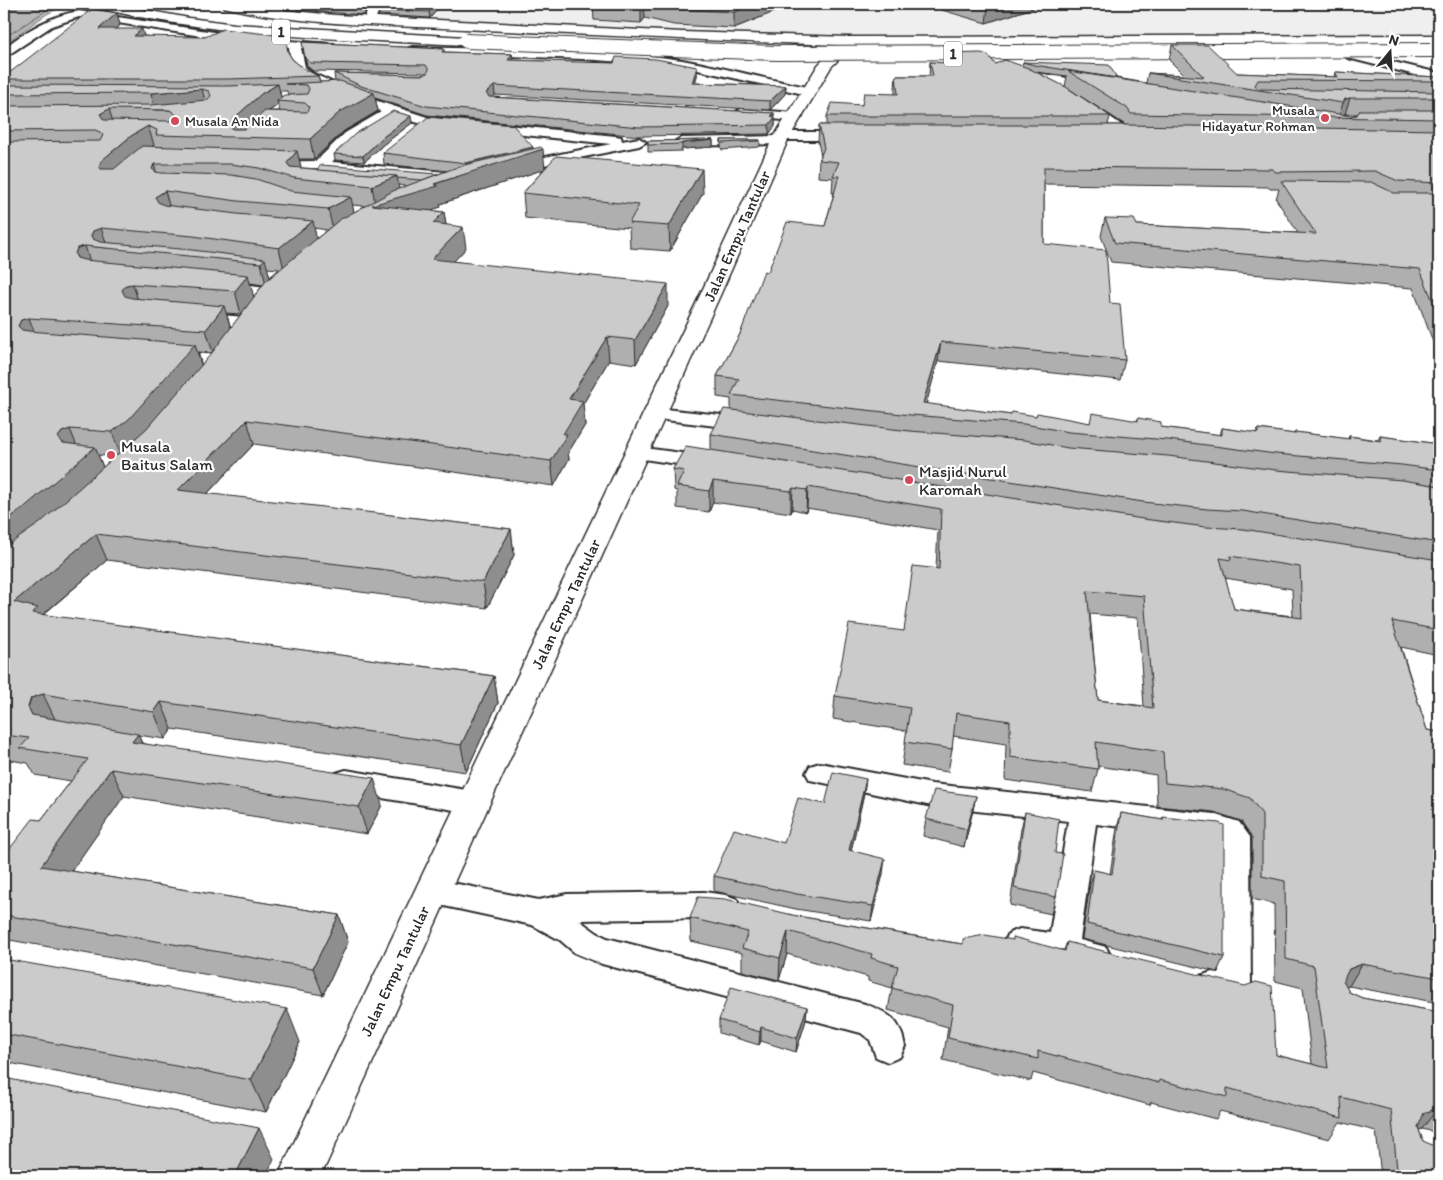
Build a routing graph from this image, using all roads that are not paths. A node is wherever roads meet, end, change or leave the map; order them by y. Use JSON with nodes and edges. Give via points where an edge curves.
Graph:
{"nodes":[{"id":1,"x":98,"y":4,"type":"edge"},
{"id":2,"x":135,"y":4,"type":"edge"},
{"id":3,"x":228,"y":4,"type":"edge"},
{"id":4,"x":363,"y":4,"type":"edge"},
{"id":5,"x":278,"y":9,"type":"edge"},
{"id":6,"x":369,"y":21,"type":"junction"},
{"id":7,"x":13,"y":36,"type":"dead end"},
{"id":8,"x":29,"y":36,"type":"junction"},
{"id":9,"x":471,"y":38,"type":"junction"},
{"id":10,"x":1327,"y":39,"type":"junction"},
{"id":11,"x":1439,"y":39,"type":"edge"},
{"id":12,"x":961,"y":40,"type":"junction"},
{"id":13,"x":848,"y":41,"type":"junction"},
{"id":14,"x":1439,"y":43,"type":"edge"},
{"id":15,"x":295,"y":44,"type":"junction"},
{"id":16,"x":1439,"y":50,"type":"edge"},
{"id":17,"x":4,"y":53,"type":"edge"},
{"id":18,"x":296,"y":58,"type":"junction"},
{"id":19,"x":313,"y":59,"type":"edge"},
{"id":20,"x":996,"y":65,"type":"edge"},
{"id":21,"x":1017,"y":72,"type":"edge"},
{"id":22,"x":336,"y":75,"type":"edge"},
{"id":23,"x":308,"y":76,"type":"junction"},
{"id":24,"x":1032,"y":76,"type":"junction"},
{"id":25,"x":1439,"y":77,"type":"edge"},
{"id":26,"x":1110,"y":90,"type":"edge"},
{"id":27,"x":808,"y":91,"type":"junction"},
{"id":28,"x":391,"y":111,"type":"junction"},
{"id":29,"x":730,"y":112,"type":"edge"},
{"id":30,"x":426,"y":120,"type":"junction"},
{"id":31,"x":412,"y":131,"type":"edge"},
{"id":32,"x":786,"y":131,"type":"junction"},
{"id":33,"x":863,"y":136,"type":"edge"},
{"id":34,"x":1104,"y":136,"type":"edge"},
{"id":35,"x":669,"y":142,"type":"edge"},
{"id":36,"x":250,"y":165,"type":"edge"},
{"id":37,"x":320,"y":165,"type":"junction"},
{"id":38,"x":499,"y":170,"type":"edge"},
{"id":39,"x":309,"y":183,"type":"edge"},
{"id":40,"x":428,"y":192,"type":"edge"},
{"id":41,"x":200,"y":285,"type":"edge"},
{"id":42,"x":178,"y":317,"type":"edge"},
{"id":43,"x":245,"y":322,"type":"junction"},
{"id":44,"x":152,"y":356,"type":"edge"},
{"id":45,"x":219,"y":361,"type":"junction"},
{"id":46,"x":204,"y":380,"type":"edge"},
{"id":47,"x":655,"y":414,"type":"junction"},
{"id":48,"x":768,"y":426,"type":"edge"},
{"id":49,"x":637,"y":453,"type":"junction"},
{"id":50,"x":734,"y":466,"type":"edge"},
{"id":51,"x":820,"y":773,"type":"dead end"},
{"id":52,"x":318,"y":776,"type":"edge"},
{"id":53,"x":472,"y":802,"type":"junction"},
{"id":54,"x":1084,"y":810,"type":"junction"},
{"id":55,"x":432,"y":892,"type":"junction"},
{"id":56,"x":539,"y":913,"type":"junction"},
{"id":57,"x":752,"y":914,"type":"edge"},
{"id":58,"x":990,"y":941,"type":"edge"},
{"id":59,"x":1063,"y":949,"type":"junction"},
{"id":60,"x":1120,"y":963,"type":"edge"},
{"id":61,"x":1187,"y":980,"type":"edge"},
{"id":62,"x":888,"y":1046,"type":"dead end"},
{"id":63,"x":299,"y":1176,"type":"edge"}],
"edges":[{"from":1,"to":9,"type":"main road","number":"1","via":[[142,15],[224,27],[308,34]]},
{"from":2,"to":9,"type":"main road","number":"1","via":[[234,21]]},
{"from":3,"to":5,"type":"main road"},
{"from":4,"to":6,"type":"street","via":[[372,10]]},
{"from":5,"to":6,"type":"main road"},
{"from":6,"to":13,"type":"main road"},
{"from":7,"to":8,"type":"street"},
{"from":8,"to":15,"type":"street","via":[[49,21],[85,14],[166,29]]},
{"from":8,"to":17,"type":"street"},
{"from":9,"to":14,"type":"main road","number":"1","via":[[885,48]]},
{"from":9,"to":16,"type":"main road","number":"1","bridge":true,"via":[[778,53]]},
{"from":10,"to":11,"type":"main road"},
{"from":10,"to":12,"type":"main road"},
{"from":10,"to":25,"type":"street","via":[[1352,56]]},
{"from":12,"to":13,"type":"main road"},
{"from":12,"to":20,"type":"street","via":[[976,58]]},
{"from":13,"to":27,"type":"main road","name":"Jalan Empu Tantular","via":[[825,65]]},
{"from":15,"to":18,"type":"street"},
{"from":15,"to":27,"type":"street","via":[[657,62]]},
{"from":18,"to":19,"type":"street"},
{"from":18,"to":23,"type":"street","via":[[300,70]]},
{"from":21,"to":24,"type":"street"},
{"from":22,"to":23,"type":"street"},
{"from":23,"to":28,"type":"street","via":[[337,96]]},
{"from":24,"to":26,"type":"street"},
{"from":24,"to":34,"type":"street","via":[[1096,112],[1128,136]]},
{"from":27,"to":32,"type":"main road","name":"Jalan Empu Tantular"},
{"from":28,"to":30,"type":"street"},
{"from":28,"to":37,"type":"street","via":[[350,136]]},
{"from":29,"to":32,"type":"street"},
{"from":30,"to":31,"type":"street"},
{"from":30,"to":38,"type":"street","via":[[644,142]]},
{"from":32,"to":33,"type":"street"},
{"from":32,"to":35,"type":"street"},
{"from":32,"to":47,"type":"main road","name":"Jalan Empu Tantular"},
{"from":36,"to":37,"type":"street"},
{"from":37,"to":39,"type":"street"},
{"from":37,"to":40,"type":"street","via":[[374,163],[472,177]]},
{"from":41,"to":43,"type":"street","via":[[275,287]]},
{"from":42,"to":43,"type":"street"},
{"from":43,"to":45,"type":"street"},
{"from":44,"to":45,"type":"street"},
{"from":45,"to":46,"type":"street"},
{"from":47,"to":48,"type":"street"},
{"from":47,"to":49,"type":"main road","name":"Jalan Empu Tantular"},
{"from":49,"to":50,"type":"street"},
{"from":49,"to":53,"type":"main road","name":"Jalan Empu Tantular"},
{"from":51,"to":54,"type":"street","via":[[932,795]]},
{"from":52,"to":53,"type":"street"},
{"from":53,"to":55,"type":"main road","name":"Jalan Empu Tantular"},
{"from":54,"to":59,"type":"street"},
{"from":54,"to":61,"type":"street","via":[[1214,825],[1233,832],[1235,992]]},
{"from":55,"to":56,"type":"street"},
{"from":55,"to":63,"type":"main road","name":"Jalan Empu Tantular"},
{"from":56,"to":57,"type":"street","via":[[567,907],[704,905]]},
{"from":56,"to":62,"type":"street","via":[[602,950],[874,1022],[882,1028]]},
{"from":58,"to":59,"type":"street"},
{"from":59,"to":60,"type":"street"}]}
